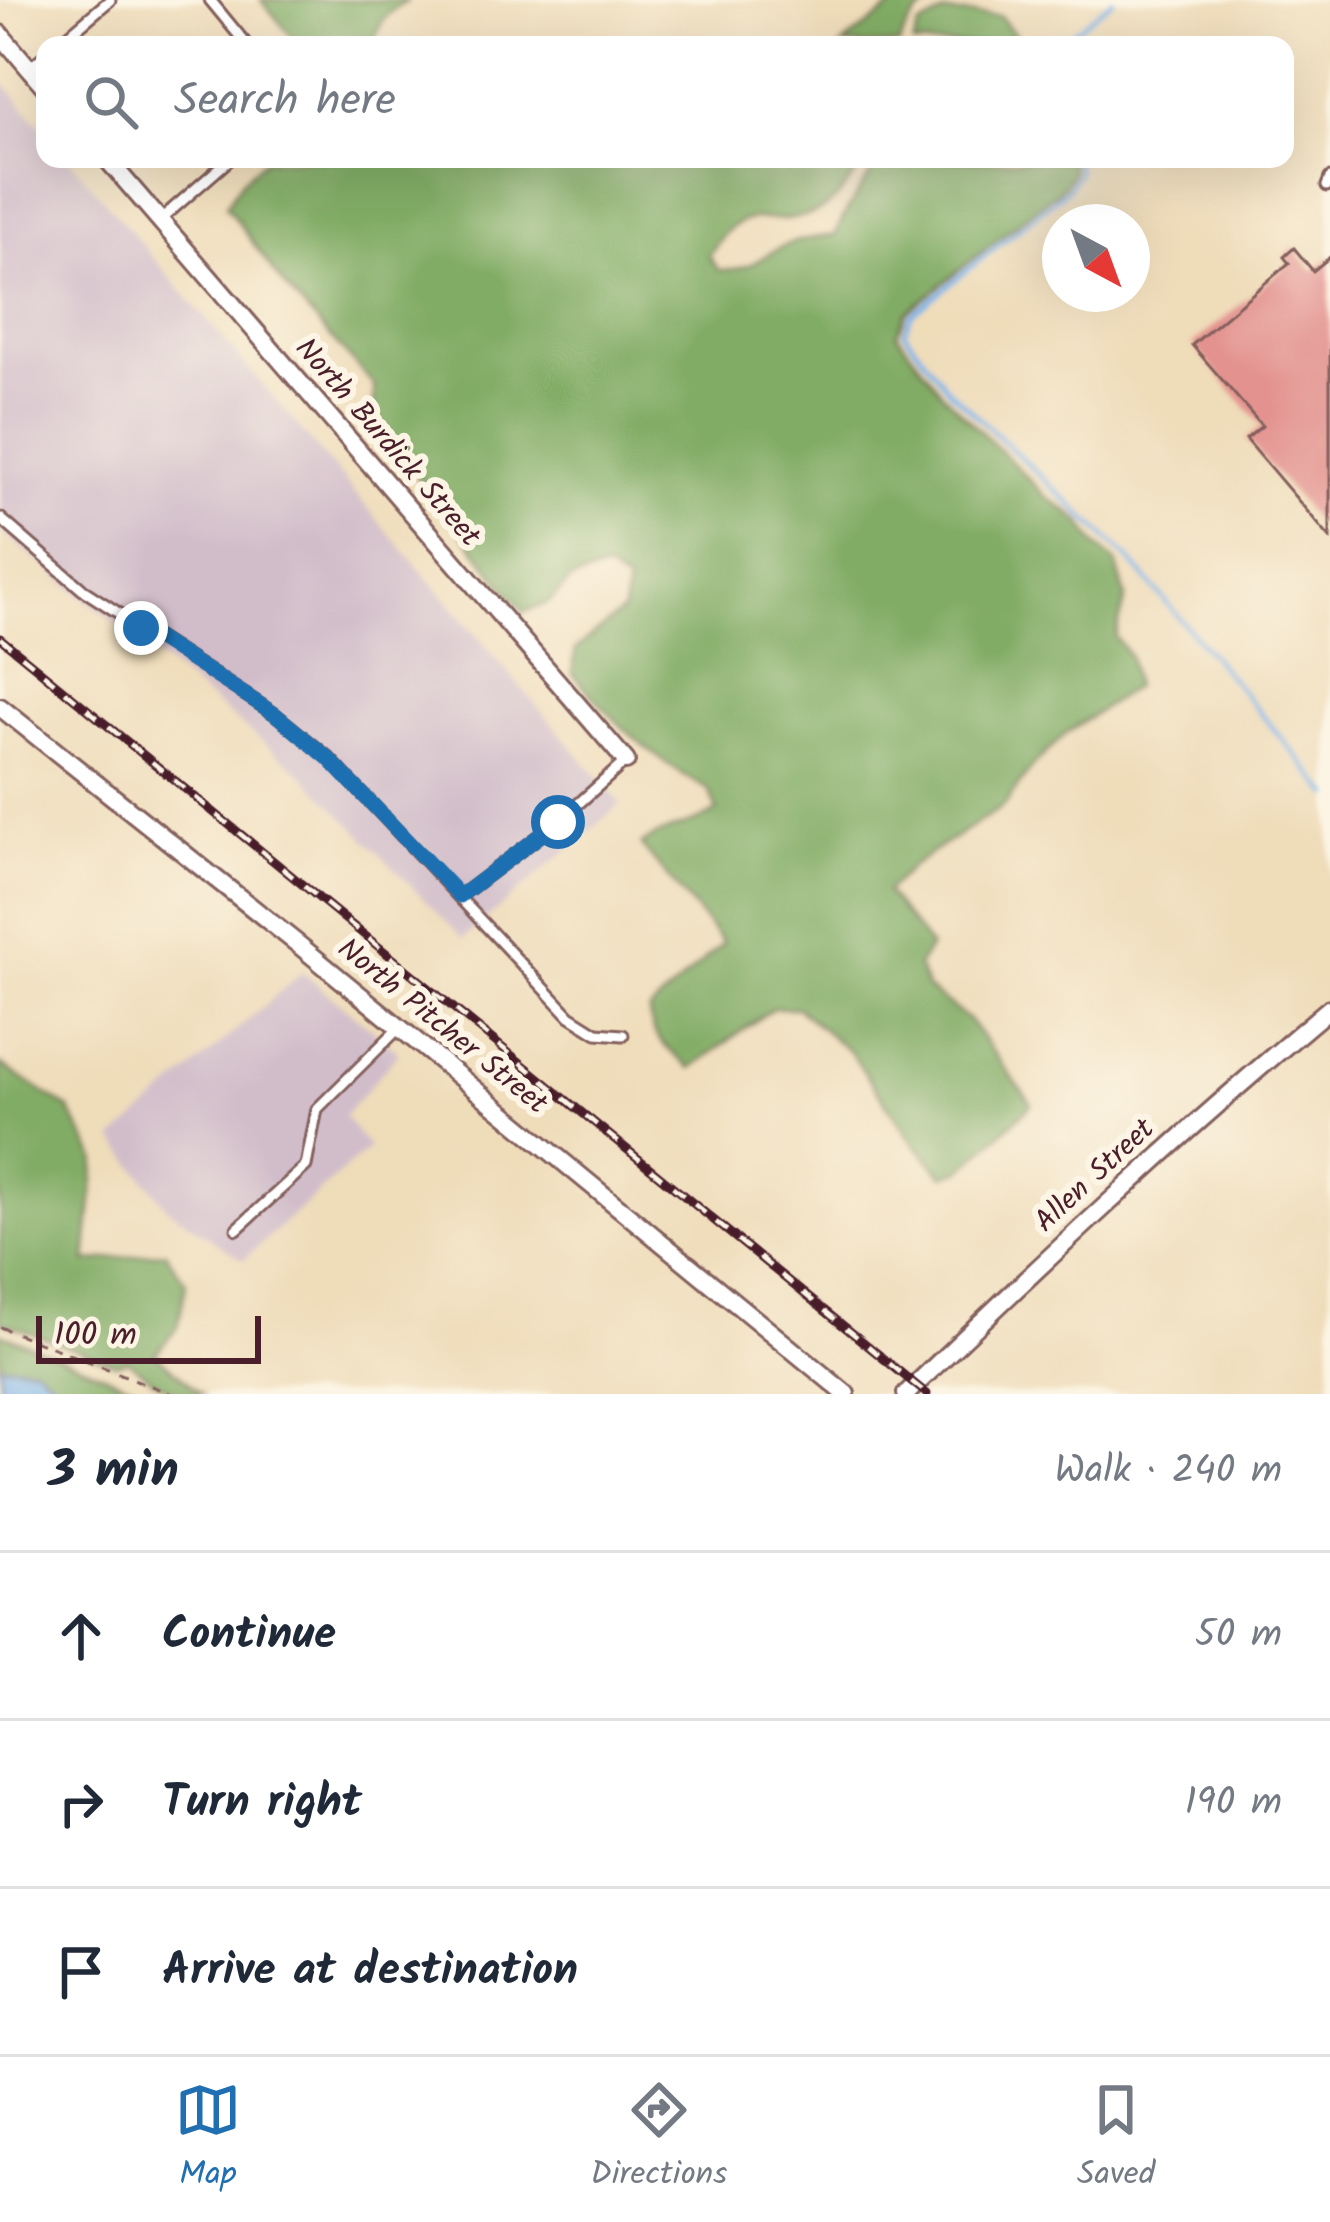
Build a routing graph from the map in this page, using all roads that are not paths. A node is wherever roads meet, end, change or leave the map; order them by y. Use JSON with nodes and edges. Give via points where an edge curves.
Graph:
{"nodes":[{"id":1,"x":110,"y":0,"type":"edge"},
{"id":2,"x":210,"y":0,"type":"edge"},
{"id":3,"x":0,"y":34,"type":"edge"},
{"id":4,"x":68,"y":36,"type":"edge"},
{"id":5,"x":240,"y":36,"type":"edge"},
{"id":6,"x":36,"y":62,"type":"edge"},
{"id":7,"x":29,"y":68,"type":"junction"},
{"id":8,"x":36,"y":76,"type":"edge"},
{"id":9,"x":115,"y":168,"type":"edge"},
{"id":10,"x":220,"y":168,"type":"edge"},
{"id":11,"x":160,"y":220,"type":"junction"},
{"id":12,"x":0,"y":518,"type":"edge"},
{"id":13,"x":0,"y":706,"type":"edge"},
{"id":14,"x":626,"y":761,"type":"joint"},
{"id":15,"x":460,"y":896,"type":"junction"},
{"id":16,"x":1330,"y":1008,"type":"edge"},
{"id":17,"x":400,"y":1027,"type":"junction"},
{"id":18,"x":623,"y":1035,"type":"dead end"},
{"id":19,"x":237,"y":1229,"type":"dead end"},
{"id":20,"x":846,"y":1394,"type":"edge"},
{"id":21,"x":906,"y":1394,"type":"edge"}],
"edges":[{"from":1,"to":4,"type":"lane"},
{"from":2,"to":5,"type":"lane"},
{"from":3,"to":7,"type":"street"},
{"from":6,"to":7,"type":"lane"},
{"from":7,"to":8,"type":"street"},
{"from":9,"to":11,"type":"street","name":"North Burdick Street"},
{"from":10,"to":11,"type":"lane"},
{"from":11,"to":14,"type":"street","name":"North Burdick Street"},
{"from":12,"to":15,"type":"lane","via":[[83,590],[275,714]]},
{"from":13,"to":17,"type":"street","name":"North Pitcher Street"},
{"from":14,"to":15,"type":"lane"},
{"from":15,"to":18,"type":"lane","via":[[570,1016],[597,1033]]},
{"from":16,"to":21,"type":"street","name":"Allen Street","via":[[1204,1113]]},
{"from":17,"to":19,"type":"lane","via":[[317,1109],[306,1166]]},
{"from":17,"to":20,"type":"street","name":"North Pitcher Street"}]}
